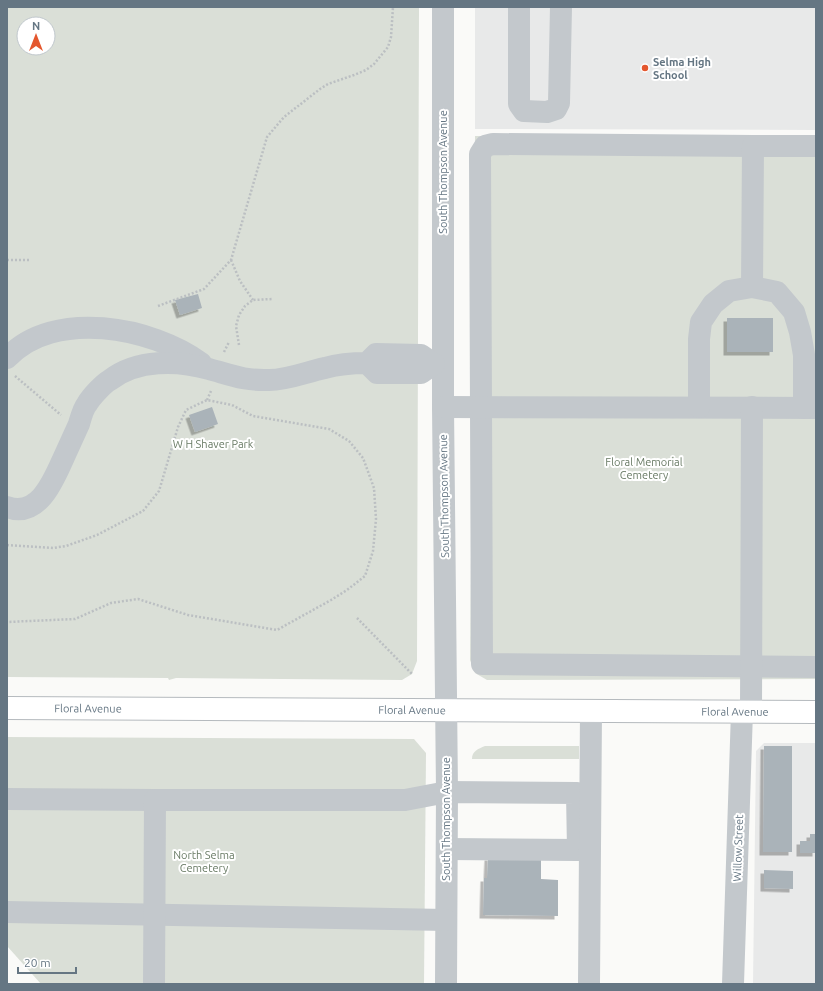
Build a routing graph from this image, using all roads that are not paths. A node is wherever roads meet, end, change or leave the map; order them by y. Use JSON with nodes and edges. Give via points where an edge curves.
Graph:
{"nodes":[{"id":1,"x":443,"y":7,"type":"edge"},
{"id":2,"x":519,"y":7,"type":"edge"},
{"id":3,"x":561,"y":7,"type":"edge"},
{"id":4,"x":753,"y":146,"type":"junction"},
{"id":5,"x":816,"y":146,"type":"edge"},
{"id":6,"x":752,"y":287,"type":"junction"},
{"id":7,"x":7,"y":358,"type":"edge"},
{"id":8,"x":216,"y":362,"type":"junction"},
{"id":9,"x":439,"y":364,"type":"junction"},
{"id":10,"x":443,"y":407,"type":"junction"},
{"id":11,"x":482,"y":407,"type":"junction"},
{"id":12,"x":699,"y":407,"type":"junction"},
{"id":13,"x":752,"y":407,"type":"junction"},
{"id":14,"x":810,"y":408,"type":"edge"},
{"id":15,"x":7,"y":507,"type":"edge"},
{"id":16,"x":751,"y":667,"type":"junction"},
{"id":17,"x":816,"y":667,"type":"edge"},
{"id":18,"x":7,"y":708,"type":"edge"},
{"id":19,"x":446,"y":710,"type":"junction"},
{"id":20,"x":746,"y":711,"type":"junction"},
{"id":21,"x":591,"y":712,"type":"junction"},
{"id":22,"x":816,"y":712,"type":"edge"},
{"id":23,"x":447,"y":792,"type":"junction"},
{"id":24,"x":7,"y":799,"type":"edge"},
{"id":25,"x":155,"y":800,"type":"junction"},
{"id":26,"x":447,"y":849,"type":"junction"},
{"id":27,"x":7,"y":912,"type":"edge"},
{"id":28,"x":155,"y":916,"type":"junction"},
{"id":29,"x":446,"y":920,"type":"junction"},
{"id":30,"x":154,"y":984,"type":"edge"},
{"id":31,"x":446,"y":984,"type":"edge"},
{"id":32,"x":589,"y":984,"type":"edge"},
{"id":33,"x":734,"y":984,"type":"edge"}],
"edges":[{"from":1,"to":9,"type":"street","name":"South Thompson Avenue"},
{"from":2,"to":3,"type":"street","via":[[519,104],[524,111],[547,112],[556,109],[559,103]]},
{"from":4,"to":5,"type":"street"},
{"from":4,"to":6,"type":"street"},
{"from":4,"to":11,"type":"street","via":[[485,146],[480,154]]},
{"from":6,"to":12,"type":"street","via":[[729,291],[713,304],[701,322]]},
{"from":6,"to":14,"type":"street","via":[[777,292],[794,312],[804,355]]},
{"from":7,"to":8,"type":"street","via":[[24,344],[40,336],[58,331],[97,328],[118,330],[156,340],[188,354]]},
{"from":8,"to":9,"type":"street","via":[[233,377],[269,380],[344,364],[367,363],[377,373],[421,373]]},
{"from":8,"to":15,"type":"street","via":[[157,363],[129,369],[109,380],[87,404],[56,476],[44,496],[26,508]]},
{"from":9,"to":10,"type":"street","name":"South Thompson Avenue"},
{"from":10,"to":11,"type":"street"},
{"from":10,"to":19,"type":"street","name":"South Thompson Avenue"},
{"from":11,"to":12,"type":"street"},
{"from":11,"to":16,"type":"street","via":[[482,664]]},
{"from":12,"to":13,"type":"street"},
{"from":13,"to":14,"type":"street"},
{"from":13,"to":16,"type":"street","name":"Willow Street"},
{"from":16,"to":17,"type":"street"},
{"from":16,"to":20,"type":"street","name":"Willow Street"},
{"from":18,"to":19,"type":"main road","name":"Floral Avenue"},
{"from":19,"to":21,"type":"main road","name":"Floral Avenue"},
{"from":19,"to":23,"type":"street","name":"South Thompson Avenue"},
{"from":20,"to":21,"type":"main road","name":"Floral Avenue"},
{"from":20,"to":22,"type":"main road","name":"Floral Avenue"},
{"from":20,"to":33,"type":"street","name":"Willow Street"},
{"from":21,"to":32,"type":"street"},
{"from":23,"to":25,"type":"street","via":[[405,800]]},
{"from":23,"to":26,"type":"street","name":"South Thompson Avenue"},
{"from":23,"to":26,"type":"street","via":[[577,793],[578,850]]},
{"from":24,"to":25,"type":"street"},
{"from":25,"to":28,"type":"street"},
{"from":26,"to":29,"type":"street","name":"South Thompson Avenue"},
{"from":27,"to":28,"type":"street"},
{"from":28,"to":29,"type":"street"},
{"from":28,"to":30,"type":"street"},
{"from":29,"to":31,"type":"street","name":"South Thompson Avenue"}]}
